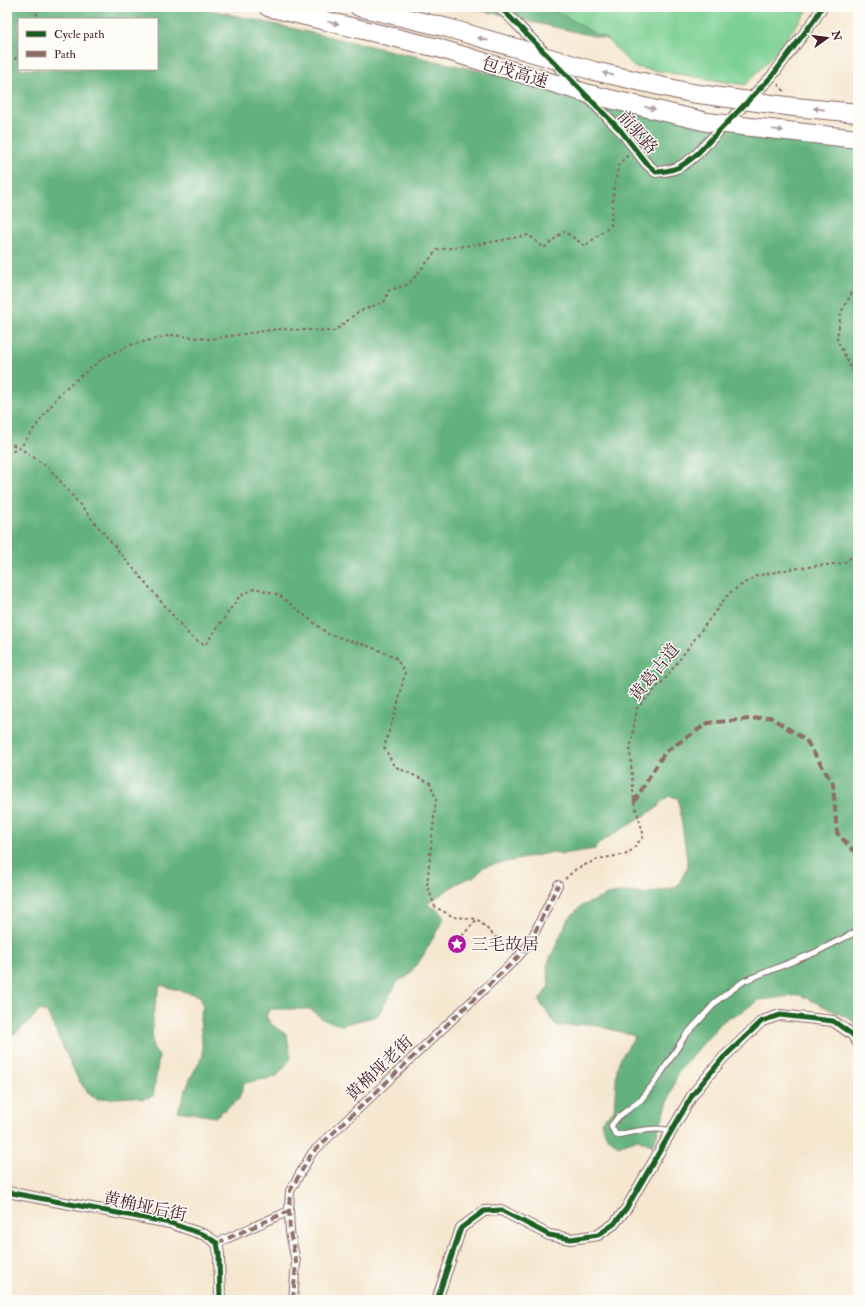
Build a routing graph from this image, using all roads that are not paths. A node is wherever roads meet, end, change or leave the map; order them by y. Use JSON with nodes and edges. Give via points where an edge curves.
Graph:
{"nodes":[{"id":1,"x":268,"y":7,"type":"edge"},
{"id":2,"x":359,"y":7,"type":"edge"},
{"id":3,"x":498,"y":7,"type":"edge"},
{"id":4,"x":822,"y":7,"type":"edge"},
{"id":5,"x":858,"y":114,"type":"edge"},
{"id":6,"x":858,"y":139,"type":"edge"},
{"id":7,"x":558,"y":885,"type":"road end"},
{"id":8,"x":858,"y":931,"type":"edge"},
{"id":9,"x":858,"y":1042,"type":"edge"},
{"id":10,"x":672,"y":1131,"type":"junction"},
{"id":11,"x":7,"y":1192,"type":"edge"},
{"id":12,"x":289,"y":1211,"type":"junction"},
{"id":13,"x":217,"y":1243,"type":"junction"},
{"id":14,"x":220,"y":1300,"type":"edge"},
{"id":15,"x":293,"y":1300,"type":"edge"},
{"id":16,"x":438,"y":1300,"type":"edge"}],
"edges":[{"from":1,"to":6,"type":"highway","name":"包茂高速","one_way":true,"bridge":true,"via":[[438,48],[589,94],[707,122]]},
{"from":5,"to":2,"type":"highway","name":"包茂高速","one_way":true,"bridge":true,"via":[[691,93],[594,71],[448,28]]},
{"from":3,"to":4,"type":"street","name":"前驱路","via":[[621,131],[656,172],[671,171],[684,165],[697,154],[772,76]]},
{"from":7,"to":12,"type":"street","name":"黄桷垭老街","via":[[529,944],[517,958],[312,1153],[290,1191]]},
{"from":8,"to":10,"type":"lane","via":[[744,981],[718,1000],[685,1036],[641,1100],[618,1117],[611,1126],[616,1135],[649,1129]]},
{"from":9,"to":10,"type":"street","via":[[853,1035],[833,1021],[780,1014],[762,1021],[723,1058],[693,1094]]},
{"from":10,"to":16,"type":"street","via":[[626,1209],[614,1224],[598,1235],[571,1239],[549,1235],[501,1210],[484,1211],[461,1228]]},
{"from":11,"to":13,"type":"street","name":"黄桷垭后街","via":[[170,1223],[205,1234]]},
{"from":12,"to":13,"type":"street"},
{"from":12,"to":15,"type":"street","name":"黄桷垭老街","via":[[296,1262]]},
{"from":13,"to":14,"type":"street"}]}
